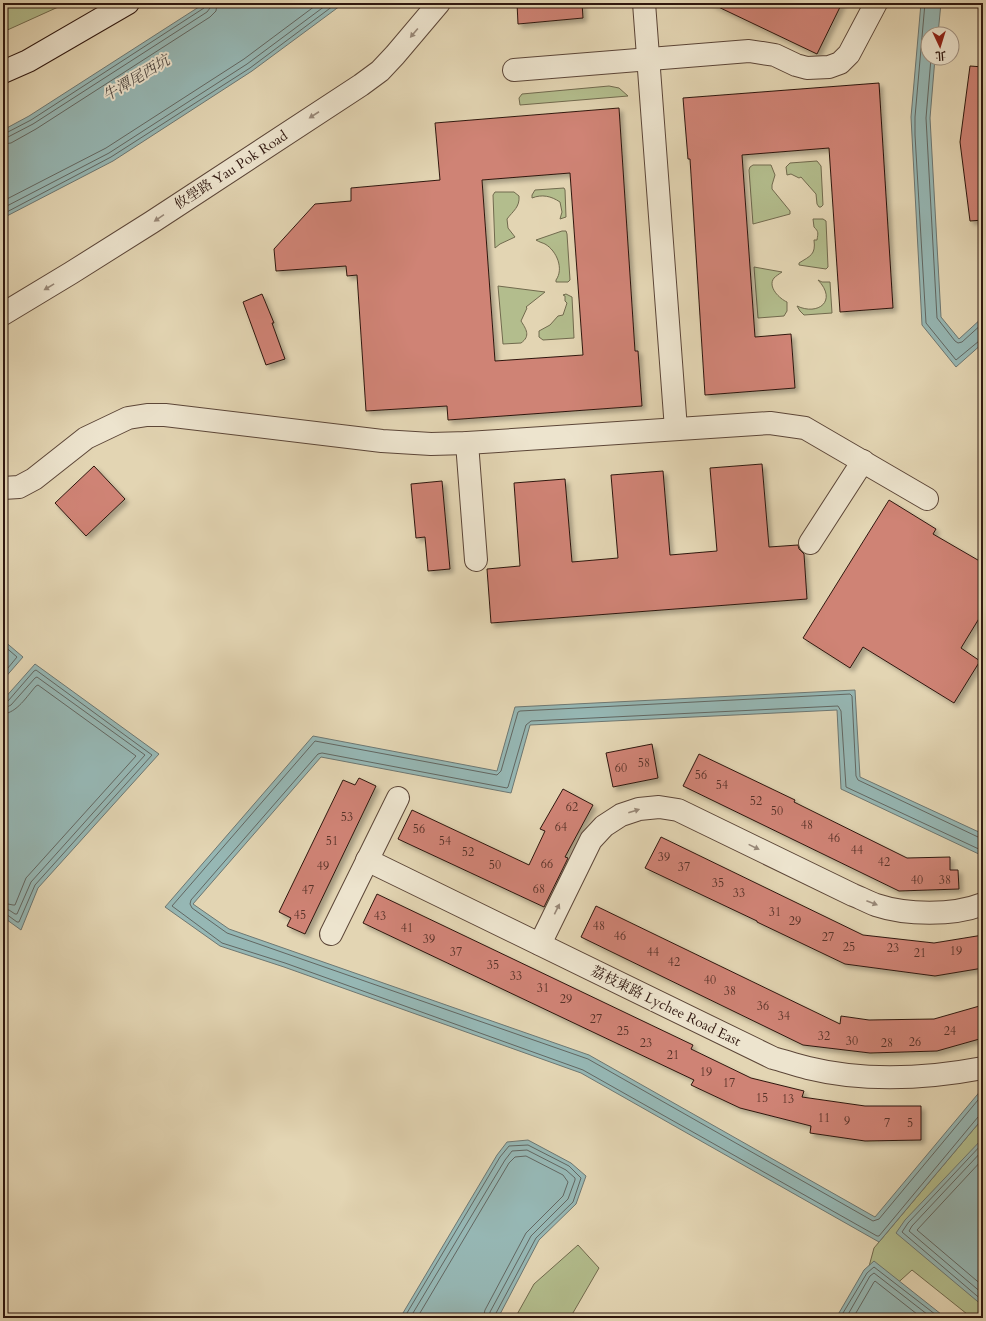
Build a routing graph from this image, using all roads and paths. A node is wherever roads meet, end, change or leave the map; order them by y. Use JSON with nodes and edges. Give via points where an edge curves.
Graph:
{"nodes":[{"id":1,"x":128,"y":3,"type":"edge"},
{"id":2,"x":439,"y":3,"type":"edge"},
{"id":3,"x":644,"y":3,"type":"edge"},
{"id":4,"x":876,"y":3,"type":"edge"},
{"id":5,"x":649,"y":60,"type":"junction"},
{"id":6,"x":514,"y":70,"type":"dead end"},
{"id":7,"x":3,"y":72,"type":"edge"},
{"id":8,"x":3,"y":314,"type":"edge"},
{"id":9,"x":676,"y":429,"type":"junction"},
{"id":10,"x":467,"y":443,"type":"junction"},
{"id":11,"x":863,"y":461,"type":"junction"},
{"id":12,"x":3,"y":488,"type":"edge"},
{"id":13,"x":926,"y":499,"type":"dead end"},
{"id":14,"x":810,"y":543,"type":"dead end"},
{"id":15,"x":476,"y":560,"type":"dead end"},
{"id":16,"x":398,"y":798,"type":"dead end"},
{"id":17,"x":367,"y":860,"type":"junction"},
{"id":18,"x":983,"y":904,"type":"edge"},
{"id":19,"x":331,"y":934,"type":"dead end"},
{"id":20,"x":540,"y":944,"type":"junction"},
{"id":21,"x":983,"y":1068,"type":"edge"}],
"edges":[{"from":1,"to":7,"type":"street","via":[[28,61]]},
{"from":2,"to":8,"type":"street","name":"攸壆路 Yau Pok Road","one_way":true,"via":[[380,71],[361,85],[152,222]]},
{"from":3,"to":5,"type":"street"},
{"from":4,"to":5,"type":"street","via":[[849,54],[840,63],[829,67],[806,68],[775,55],[749,51]]},
{"from":5,"to":6,"type":"street"},
{"from":5,"to":9,"type":"street"},
{"from":9,"to":10,"type":"street"},
{"from":9,"to":11,"type":"street","via":[[770,423],[805,428]]},
{"from":10,"to":12,"type":"street","via":[[382,441],[147,415],[128,418],[86,438],[34,479],[20,487]]},
{"from":10,"to":15,"type":"street"},
{"from":11,"to":13,"type":"street"},
{"from":11,"to":14,"type":"street"},
{"from":16,"to":17,"type":"street"},
{"from":17,"to":19,"type":"street"},
{"from":17,"to":20,"type":"street","name":"荔枝東路 Lychee Road East"},
{"from":20,"to":18,"type":"street","one_way":true,"via":[[591,840],[604,826],[621,815],[639,808],[659,807],[678,810],[877,905],[902,911],[928,913],[954,911]]},
{"from":20,"to":21,"type":"street","name":"荔枝東路 Lychee Road East","via":[[773,1058],[808,1068],[882,1078],[926,1076]]}]}
